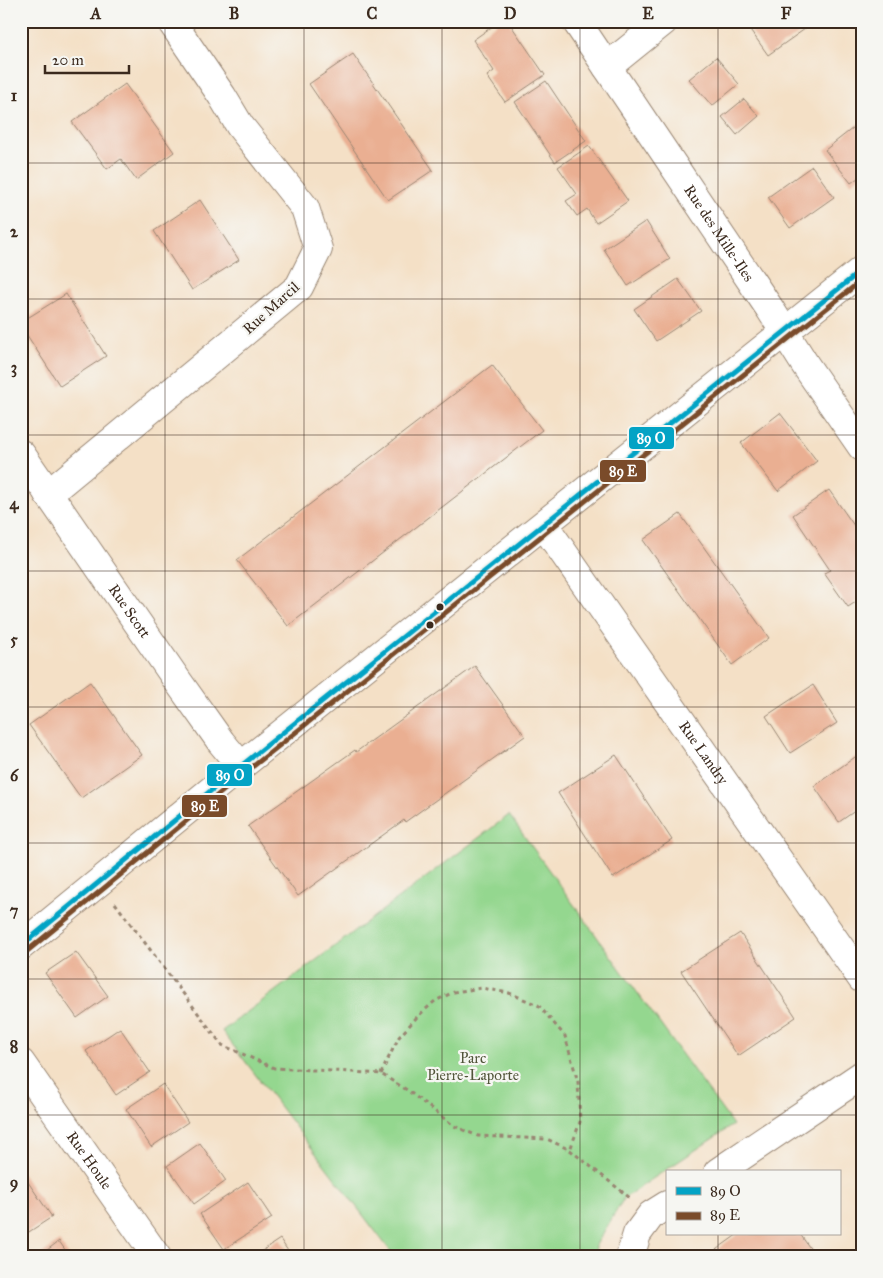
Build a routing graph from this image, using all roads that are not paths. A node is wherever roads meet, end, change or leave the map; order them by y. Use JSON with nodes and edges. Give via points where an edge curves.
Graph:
{"nodes":[{"id":1,"x":171,"y":21,"type":"edge"},
{"id":2,"x":576,"y":21,"type":"edge"},
{"id":3,"x":664,"y":21,"type":"edge"},
{"id":4,"x":607,"y":67,"type":"junction"},
{"id":5,"x":862,"y":270,"type":"edge"},
{"id":6,"x":785,"y":332,"type":"junction"},
{"id":7,"x":862,"y":448,"type":"edge"},
{"id":8,"x":21,"y":454,"type":"edge"},
{"id":9,"x":48,"y":494,"type":"junction"},
{"id":10,"x":544,"y":525,"type":"junction"},
{"id":11,"x":242,"y":766,"type":"junction"},
{"id":12,"x":21,"y":946,"type":"edge"},
{"id":13,"x":862,"y":979,"type":"edge"},
{"id":14,"x":21,"y":1063,"type":"edge"},
{"id":15,"x":862,"y":1075,"type":"edge"},
{"id":16,"x":721,"y":1170,"type":"edge"},
{"id":17,"x":659,"y":1210,"type":"edge"},
{"id":18,"x":157,"y":1257,"type":"edge"},
{"id":19,"x":630,"y":1257,"type":"edge"}],
"edges":[{"from":1,"to":9,"type":"street","name":"Rue Marcil","via":[[240,126],[305,208],[318,249],[299,287]]},
{"from":2,"to":4,"type":"street","name":"Rue des Mille-Iles"},
{"from":3,"to":4,"type":"street"},
{"from":4,"to":6,"type":"street","name":"Rue des Mille-Iles"},
{"from":5,"to":6,"type":"street"},
{"from":6,"to":7,"type":"street","name":"Rue des Mille-Iles"},
{"from":6,"to":10,"type":"street"},
{"from":8,"to":9,"type":"street","name":"Rue Scott"},
{"from":9,"to":11,"type":"street","name":"Rue Scott","via":[[207,723]]},
{"from":10,"to":11,"type":"street"},
{"from":10,"to":13,"type":"street","name":"Rue Landry"},
{"from":11,"to":12,"type":"street"},
{"from":14,"to":18,"type":"street","name":"Rue Houle"},
{"from":15,"to":16,"type":"street"},
{"from":17,"to":19,"type":"street","via":[[638,1234]]}]}
